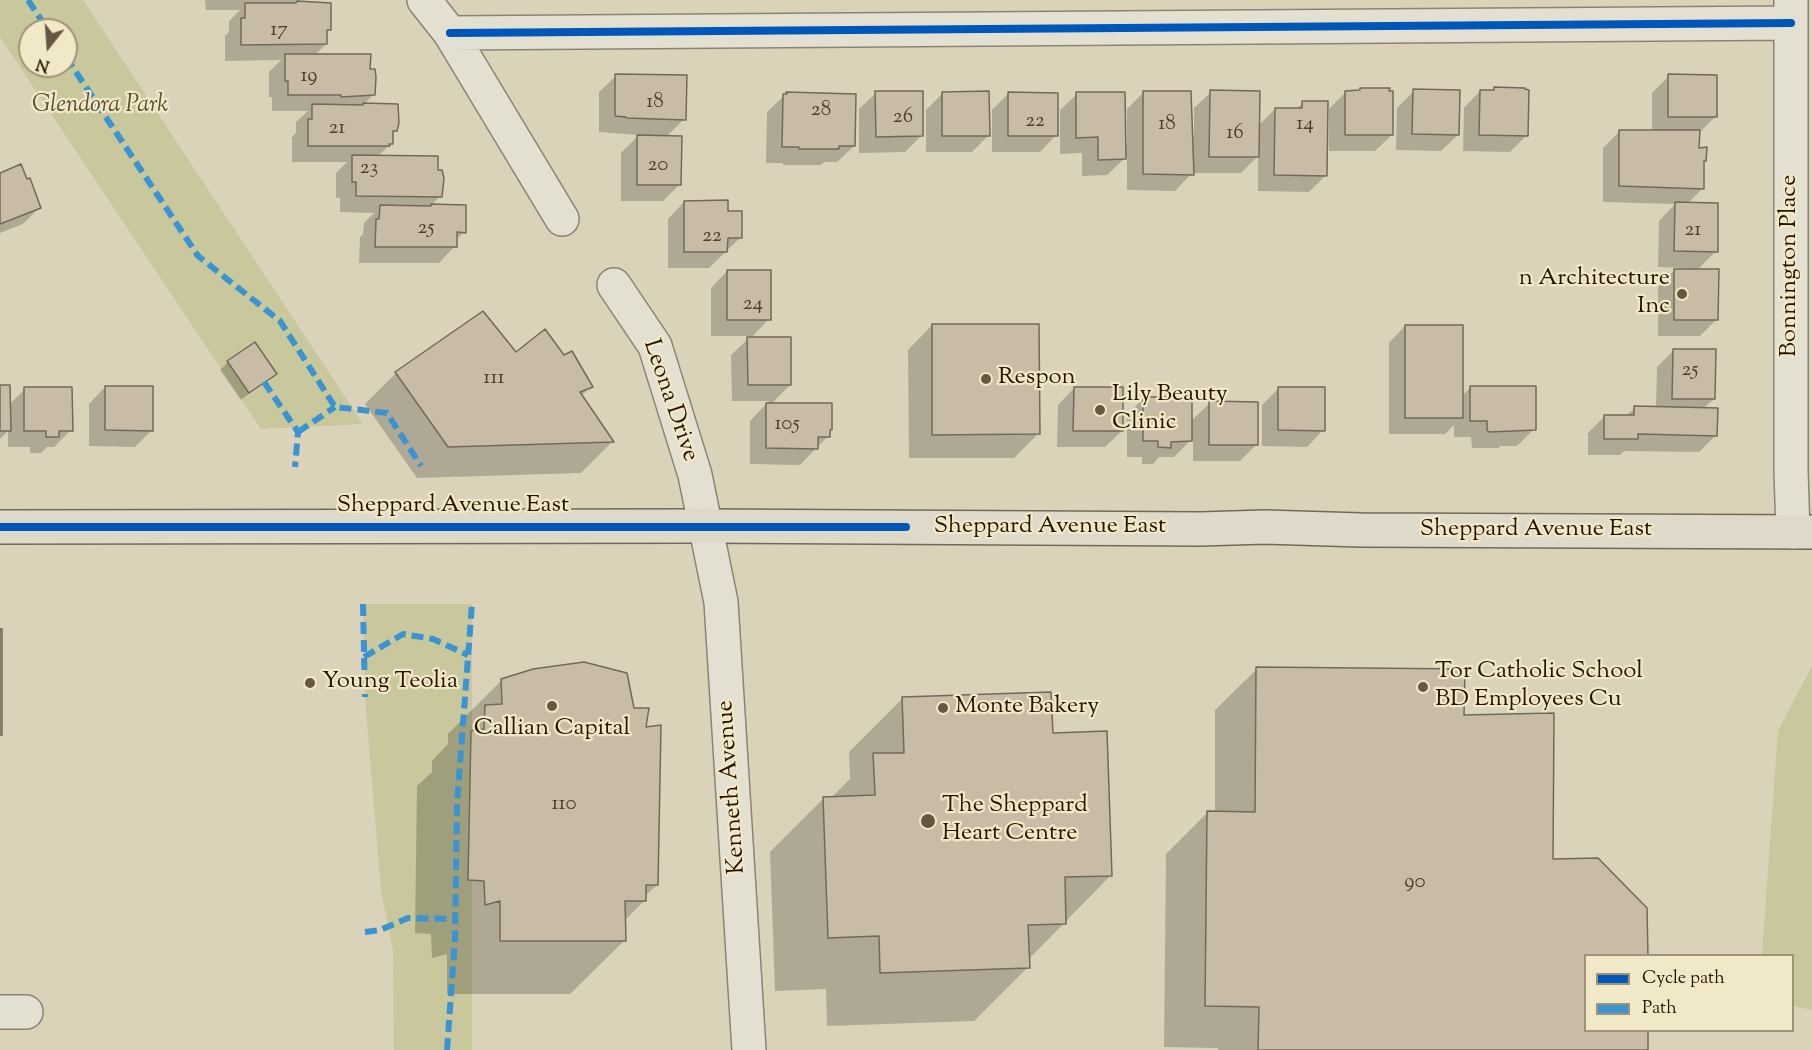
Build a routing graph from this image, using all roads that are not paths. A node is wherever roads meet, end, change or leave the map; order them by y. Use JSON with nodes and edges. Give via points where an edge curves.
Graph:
{"nodes":[{"id":1,"x":424,"y":0,"type":"edge"},
{"id":2,"x":1791,"y":11,"type":"edge"},
{"id":3,"x":450,"y":33,"type":"junction"},
{"id":4,"x":562,"y":219,"type":"dead end"},
{"id":5,"x":614,"y":285,"type":"dead end"},
{"id":6,"x":706,"y":526,"type":"junction"},
{"id":7,"x":0,"y":527,"type":"edge"},
{"id":8,"x":1802,"y":532,"type":"edge"},
{"id":9,"x":749,"y":1050,"type":"edge"}],
"edges":[{"from":1,"to":3,"type":"street"},
{"from":2,"to":3,"type":"street"},
{"from":2,"to":8,"type":"street","name":"Bonnington Place","via":[[1791,471]]},
{"from":3,"to":4,"type":"street"},
{"from":5,"to":6,"type":"street","name":"Leona Drive","via":[[656,346],[695,475]]},
{"from":6,"to":7,"type":"main road","name":"Sheppard Avenue East"},
{"from":6,"to":8,"type":"main road","name":"Sheppard Avenue East"},
{"from":6,"to":9,"type":"street","name":"Kenneth Avenue","via":[[722,616]]}]}
